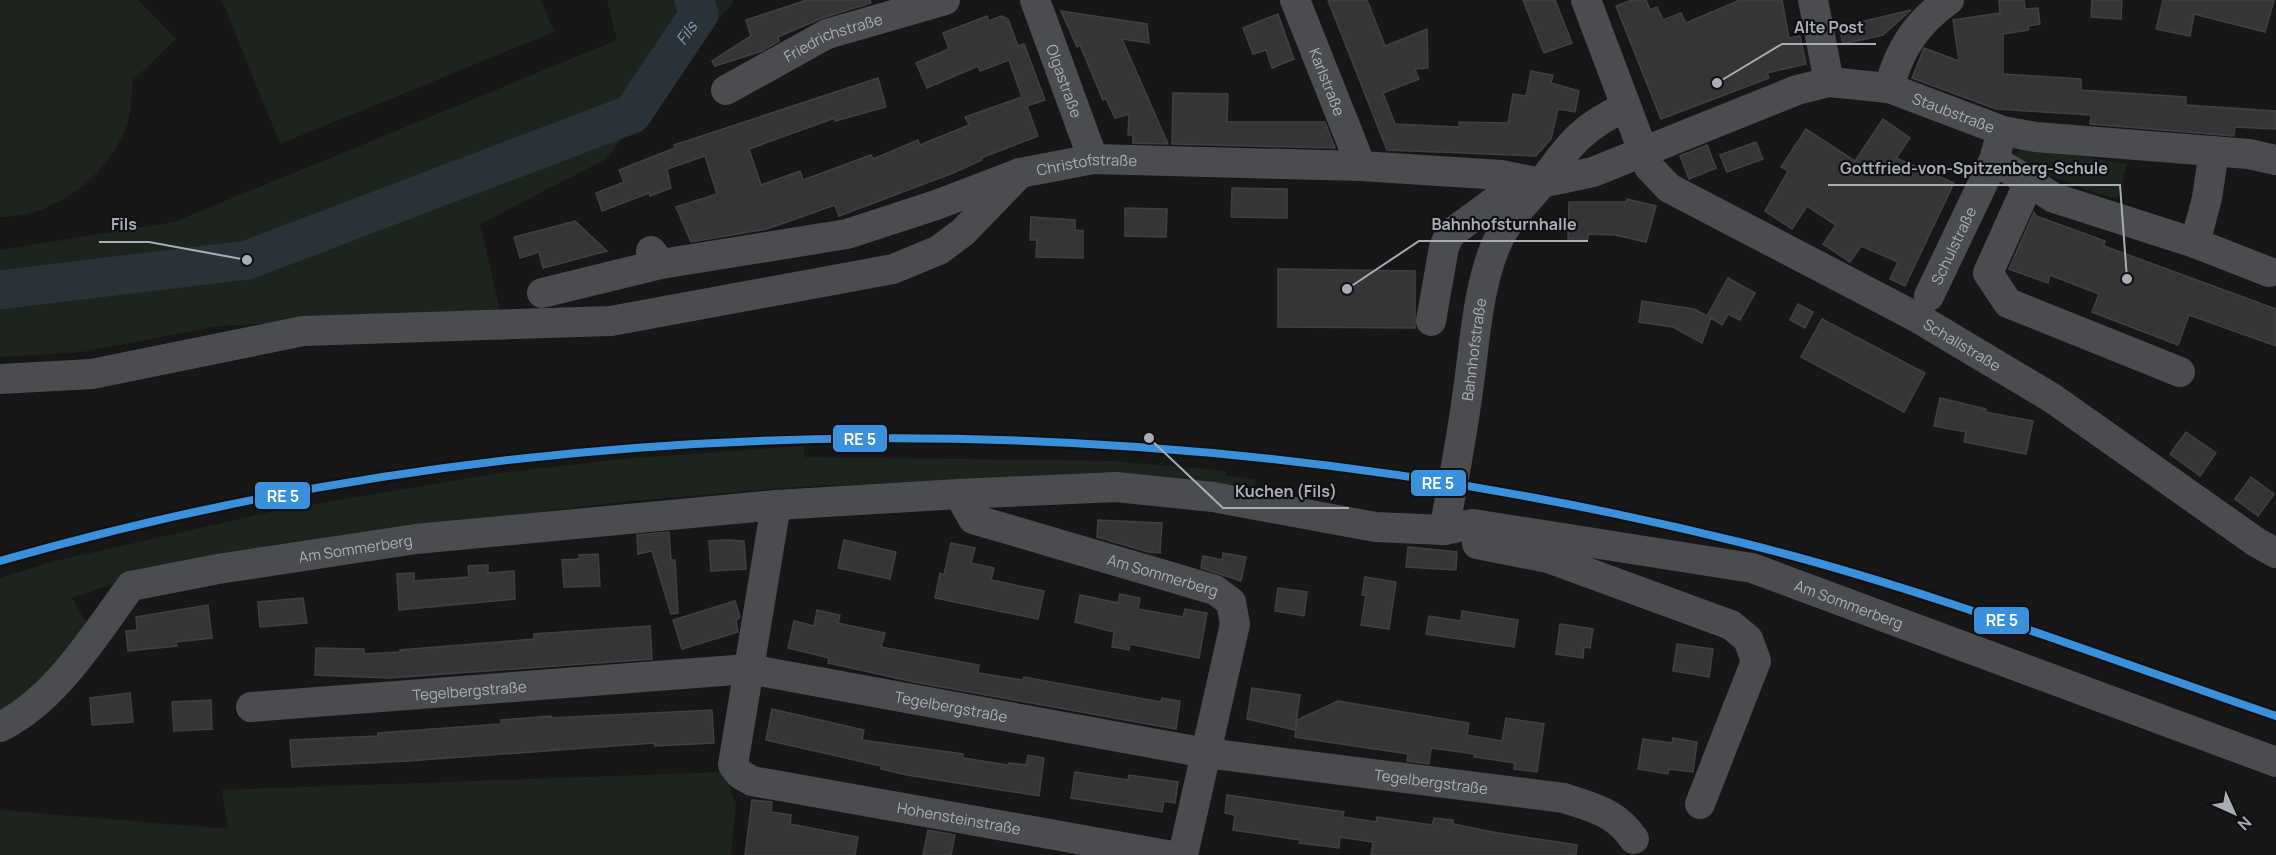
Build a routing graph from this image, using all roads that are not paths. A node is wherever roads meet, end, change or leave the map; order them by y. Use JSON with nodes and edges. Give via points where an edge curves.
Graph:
{"nodes":[{"id":1,"x":945,"y":0,"type":"edge"},
{"id":2,"x":1035,"y":0,"type":"edge"},
{"id":3,"x":1295,"y":0,"type":"edge"},
{"id":4,"x":1586,"y":0,"type":"edge"},
{"id":5,"x":1813,"y":0,"type":"edge"},
{"id":6,"x":1948,"y":0,"type":"edge"},
{"id":7,"x":1829,"y":82,"type":"junction"},
{"id":8,"x":1889,"y":88,"type":"junction"},
{"id":9,"x":726,"y":90,"type":"dead end"},
{"id":10,"x":1626,"y":106,"type":"junction"},
{"id":11,"x":2002,"y":130,"type":"junction"},
{"id":12,"x":2214,"y":151,"type":"junction"},
{"id":13,"x":1643,"y":152,"type":"junction"},
{"id":14,"x":1093,"y":159,"type":"junction"},
{"id":15,"x":1994,"y":159,"type":"junction"},
{"id":16,"x":2276,"y":160,"type":"edge"},
{"id":17,"x":1361,"y":166,"type":"junction"},
{"id":18,"x":1020,"y":173,"type":"junction"},
{"id":19,"x":2029,"y":182,"type":"junction"},
{"id":20,"x":1541,"y":183,"type":"junction"},
{"id":21,"x":2195,"y":243,"type":"junction"},
{"id":22,"x":1949,"y":255,"type":"junction"},
{"id":23,"x":2269,"y":272,"type":"dead end"},
{"id":24,"x":1988,"y":273,"type":"junction"},
{"id":25,"x":542,"y":293,"type":"dead end"},
{"id":26,"x":1929,"y":296,"type":"dead end"},
{"id":27,"x":1431,"y":321,"type":"dead end"},
{"id":28,"x":2180,"y":372,"type":"dead end"},
{"id":29,"x":0,"y":378,"type":"edge"},
{"id":30,"x":959,"y":494,"type":"junction"},
{"id":31,"x":776,"y":505,"type":"junction"},
{"id":32,"x":1444,"y":530,"type":"junction"},
{"id":33,"x":2276,"y":553,"type":"edge"},
{"id":34,"x":748,"y":669,"type":"junction"},
{"id":35,"x":251,"y":707,"type":"dead end"},
{"id":36,"x":0,"y":727,"type":"edge"},
{"id":37,"x":1206,"y":753,"type":"junction"},
{"id":38,"x":2276,"y":762,"type":"edge"},
{"id":39,"x":1700,"y":804,"type":"dead end"},
{"id":40,"x":1634,"y":839,"type":"dead end"},
{"id":41,"x":1167,"y":855,"type":"edge"},
{"id":42,"x":1183,"y":855,"type":"edge"}],
"edges":[{"from":1,"to":9,"type":"street","name":"Friedrichstraße","via":[[827,34]]},
{"from":2,"to":14,"type":"street","name":"Olgastraße"},
{"from":3,"to":17,"type":"street","name":"Karlstraße"},
{"from":4,"to":10,"type":"street"},
{"from":5,"to":7,"type":"street"},
{"from":6,"to":8,"type":"street","via":[[1931,13],[1902,47]]},
{"from":7,"to":8,"type":"street","name":"Staubstraße"},
{"from":7,"to":13,"type":"street","name":"Staubstraße","via":[[1797,90]]},
{"from":8,"to":11,"type":"street","name":"Staubstraße"},
{"from":10,"to":13,"type":"street"},
{"from":10,"to":20,"type":"street","name":"Bahnhofstraße","via":[[1603,117],[1570,144]]},
{"from":11,"to":12,"type":"street","name":"Staubstraße","via":[[2037,137]]},
{"from":11,"to":15,"type":"street","name":"Schulstraße"},
{"from":12,"to":16,"type":"street","name":"Staubstraße"},
{"from":12,"to":21,"type":"street"},
{"from":13,"to":20,"type":"street","via":[[1593,172]]},
{"from":13,"to":33,"type":"street","name":"Schallstraße","via":[[1658,179],[1669,189],[1918,318],[2052,398]]},
{"from":14,"to":17,"type":"street","name":"Christofstraße"},
{"from":14,"to":18,"type":"street","name":"Christofstraße"},
{"from":15,"to":19,"type":"street"},
{"from":15,"to":22,"type":"street","name":"Schulstraße"},
{"from":17,"to":20,"type":"street","name":"Christofstraße","via":[[1501,175]]},
{"from":18,"to":25,"type":"street","name":"Christofstraße","via":[[847,234],[656,257]]},
{"from":18,"to":29,"type":"street","via":[[963,232],[939,250],[893,269],[611,321],[303,331],[92,374]]},
{"from":19,"to":21,"type":"street","via":[[2054,198]]},
{"from":19,"to":24,"type":"street"},
{"from":20,"to":27,"type":"street","via":[[1495,201],[1450,234],[1444,247]]},
{"from":20,"to":32,"type":"street","name":"Bahnhofstraße","via":[[1517,208],[1496,245],[1483,286],[1463,431]]},
{"from":21,"to":23,"type":"street"},
{"from":22,"to":24,"type":"street"},
{"from":22,"to":26,"type":"street","name":"Schulstraße"},
{"from":24,"to":28,"type":"street","via":[[2008,303]]},
{"from":30,"to":31,"type":"street","name":"Am Sommerberg"},
{"from":30,"to":32,"type":"street","name":"Am Sommerberg","via":[[1116,487],[1213,497],[1375,527]]},
{"from":30,"to":37,"type":"street","name":"Am Sommerberg","via":[[974,519],[1215,590],[1231,603],[1235,624]]},
{"from":31,"to":34,"type":"street"},
{"from":31,"to":36,"type":"street","name":"Am Sommerberg","via":[[416,539],[131,585],[66,672],[23,716]]},
{"from":32,"to":38,"type":"street","name":"Am Sommerberg","via":[[1473,524],[1752,568]]},
{"from":32,"to":39,"type":"street","name":"Am Sommerberg","via":[[1474,543],[1548,558],[1731,625],[1748,639],[1756,661]]},
{"from":34,"to":35,"type":"street","name":"Tegelbergstraße"},
{"from":34,"to":37,"type":"street","name":"Tegelbergstraße"},
{"from":34,"to":41,"type":"street","name":"Hohensteinstraße","via":[[733,765],[752,781]]},
{"from":37,"to":40,"type":"street","name":"Tegelbergstraße","via":[[1564,798],[1604,811],[1623,824]]},
{"from":37,"to":42,"type":"street","name":"Am Sommerberg"}]}
